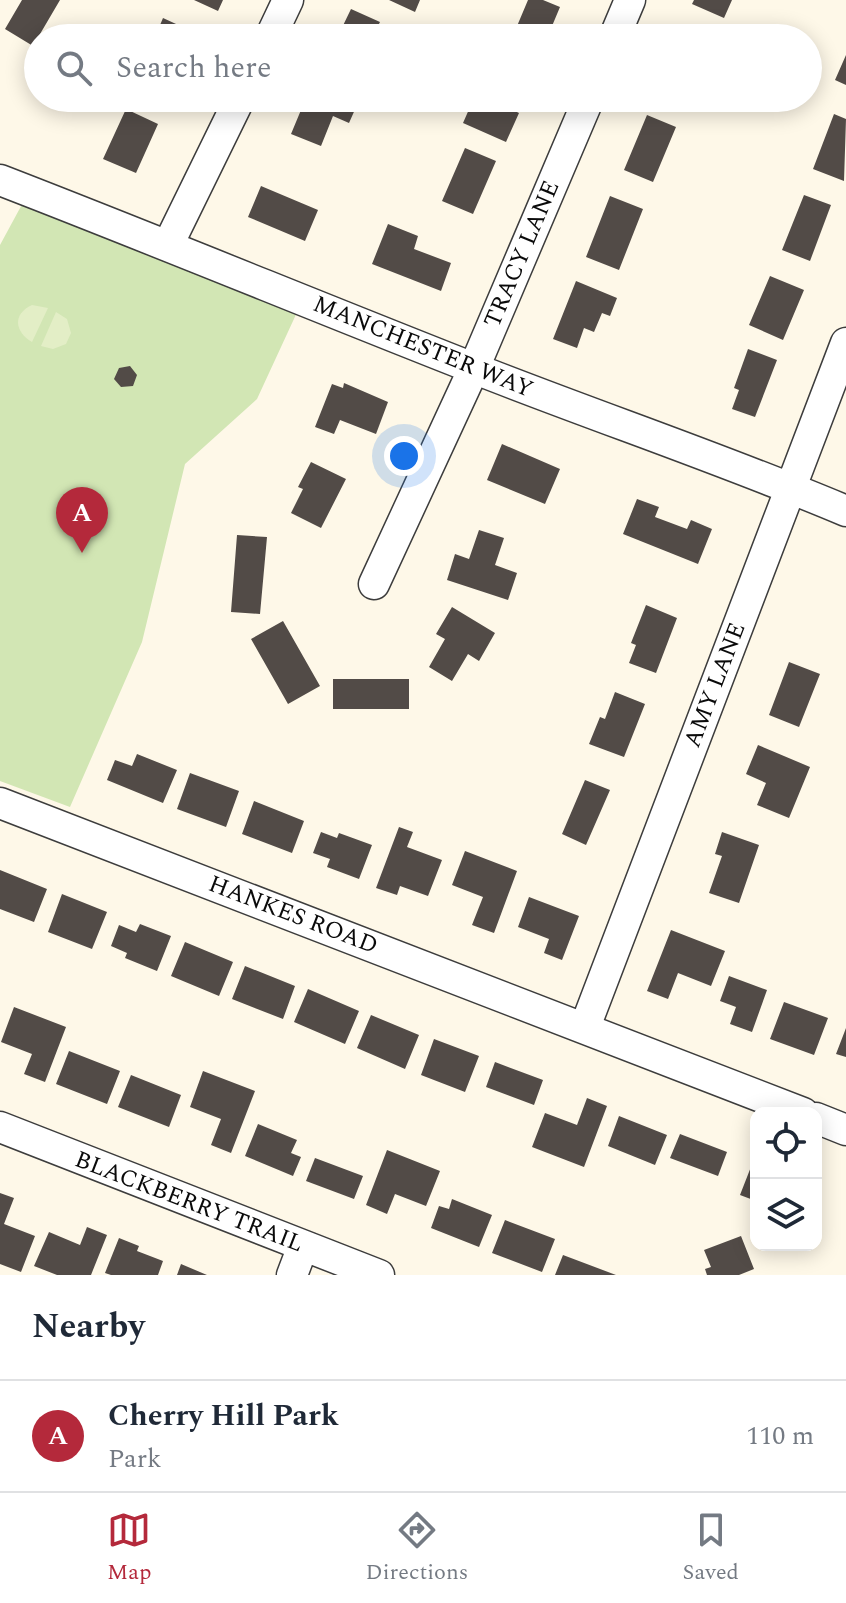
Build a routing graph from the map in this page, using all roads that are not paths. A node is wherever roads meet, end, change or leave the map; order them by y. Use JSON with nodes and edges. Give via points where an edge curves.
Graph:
{"nodes":[{"id":1,"x":288,"y":0,"type":"edge"},
{"id":2,"x":630,"y":0,"type":"edge"},
{"id":3,"x":277,"y":24,"type":"edge"},
{"id":4,"x":620,"y":24,"type":"edge"},
{"id":5,"x":233,"y":112,"type":"edge"},
{"id":6,"x":583,"y":112,"type":"edge"},
{"id":7,"x":0,"y":180,"type":"edge"},
{"id":8,"x":168,"y":245,"type":"junction"},
{"id":9,"x":846,"y":343,"type":"edge"},
{"id":10,"x":474,"y":368,"type":"junction"},
{"id":11,"x":790,"y":488,"type":"junction"},
{"id":12,"x":846,"y":511,"type":"edge"},
{"id":13,"x":374,"y":584,"type":"dead end"},
{"id":14,"x":0,"y":803,"type":"edge"},
{"id":15,"x":585,"y":1027,"type":"junction"},
{"id":16,"x":788,"y":1107,"type":"edge"},
{"id":17,"x":822,"y":1120,"type":"edge"},
{"id":18,"x":0,"y":1127,"type":"edge"},
{"id":19,"x":846,"y":1130,"type":"edge"},
{"id":20,"x":303,"y":1246,"type":"junction"},
{"id":21,"x":292,"y":1275,"type":"edge"},
{"id":22,"x":379,"y":1275,"type":"edge"}],
"edges":[{"from":1,"to":3,"type":"street"},
{"from":2,"to":4,"type":"street"},
{"from":5,"to":8,"type":"street"},
{"from":6,"to":10,"type":"street","name":"TRACY LANE"},
{"from":7,"to":8,"type":"street","name":"MANCHESTER WAY"},
{"from":8,"to":10,"type":"street","name":"MANCHESTER WAY"},
{"from":9,"to":11,"type":"street","name":"AMY LANE"},
{"from":10,"to":11,"type":"street","name":"MANCHESTER WAY"},
{"from":10,"to":13,"type":"street","name":"TRACY LANE"},
{"from":11,"to":12,"type":"street","name":"MANCHESTER WAY"},
{"from":11,"to":15,"type":"street","name":"AMY LANE"},
{"from":14,"to":15,"type":"street","name":"HANKES ROAD"},
{"from":15,"to":16,"type":"street"},
{"from":17,"to":19,"type":"street"},
{"from":18,"to":20,"type":"street","name":"BLACKBERRY TRAIL"},
{"from":20,"to":21,"type":"street"},
{"from":20,"to":22,"type":"street","name":"BLACKBERRY TRAIL"}]}
